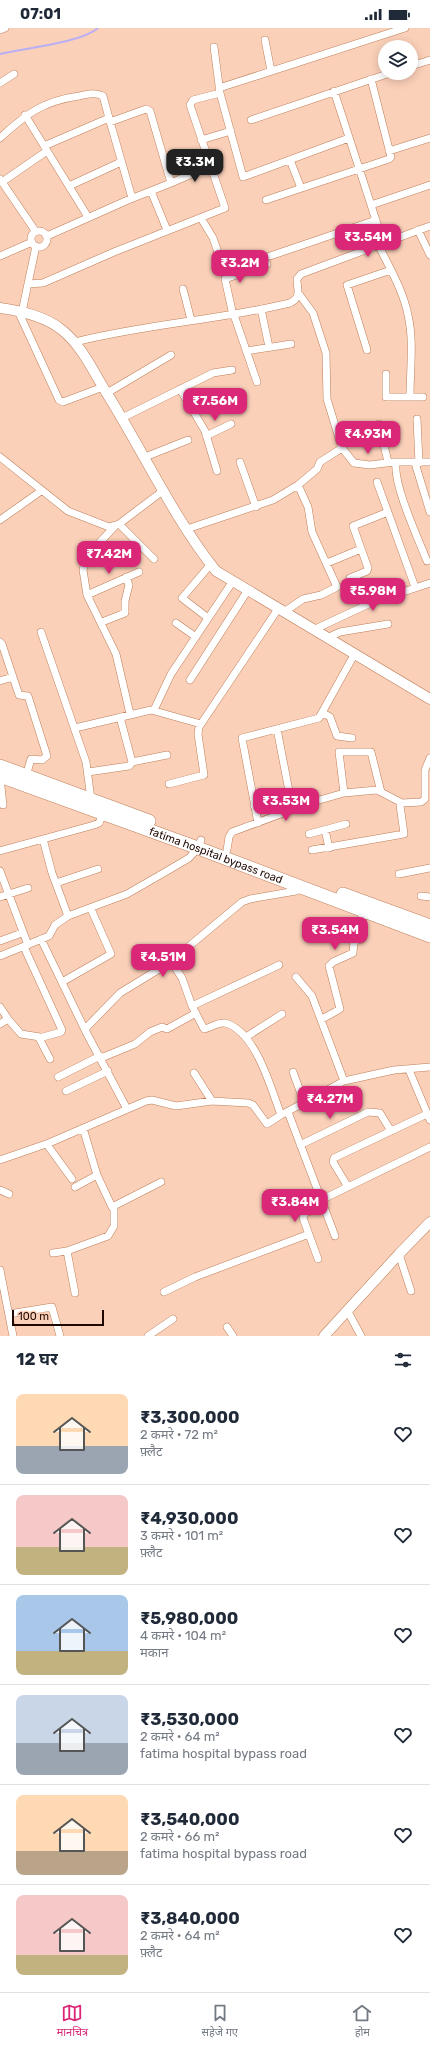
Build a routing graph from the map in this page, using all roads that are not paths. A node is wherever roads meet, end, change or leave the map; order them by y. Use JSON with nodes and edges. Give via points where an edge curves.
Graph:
{"nodes":[{"id":1,"x":6,"y":28,"type":"edge"},
{"id":2,"x":406,"y":28,"type":"edge"},
{"id":3,"x":0,"y":30,"type":"edge"},
{"id":4,"x":394,"y":30,"type":"edge"},
{"id":5,"x":265,"y":40,"type":"dead end"},
{"id":6,"x":214,"y":47,"type":"dead end"},
{"id":7,"x":430,"y":60,"type":"edge"},
{"id":8,"x":418,"y":64,"type":"edge"},
{"id":9,"x":271,"y":71,"type":"junction"},
{"id":10,"x":14,"y":74,"type":"dead end"},
{"id":11,"x":378,"y":77,"type":"edge"},
{"id":12,"x":371,"y":79,"type":"junction"},
{"id":13,"x":0,"y":83,"type":"edge"},
{"id":14,"x":220,"y":90,"type":"junction"},
{"id":15,"x":334,"y":91,"type":"junction"},
{"id":16,"x":25,"y":115,"type":"junction"},
{"id":17,"x":110,"y":120,"type":"junction"},
{"id":18,"x":251,"y":120,"type":"dead end"},
{"id":19,"x":231,"y":131,"type":"junction"},
{"id":20,"x":0,"y":138,"type":"edge"},
{"id":21,"x":349,"y":138,"type":"junction"},
{"id":22,"x":430,"y":138,"type":"edge"},
{"id":23,"x":201,"y":140,"type":"junction"},
{"id":24,"x":45,"y":149,"type":"junction"},
{"id":25,"x":389,"y":151,"type":"junction"},
{"id":26,"x":290,"y":160,"type":"junction"},
{"id":27,"x":121,"y":162,"type":"junction"},
{"id":28,"x":210,"y":166,"type":"junction"},
{"id":29,"x":359,"y":168,"type":"junction"},
{"id":30,"x":1,"y":180,"type":"edge"},
{"id":31,"x":171,"y":183,"type":"junction"},
{"id":32,"x":430,"y":185,"type":"edge"},
{"id":33,"x":69,"y":186,"type":"junction"},
{"id":34,"x":301,"y":188,"type":"junction"},
{"id":35,"x":152,"y":191,"type":"junction"},
{"id":36,"x":132,"y":198,"type":"junction"},
{"id":37,"x":266,"y":200,"type":"dead end"},
{"id":38,"x":371,"y":205,"type":"junction"},
{"id":39,"x":88,"y":217,"type":"junction"},
{"id":40,"x":201,"y":218,"type":"junction"},
{"id":41,"x":376,"y":220,"type":"junction"},
{"id":42,"x":430,"y":226,"type":"edge"},
{"id":43,"x":168,"y":230,"type":"junction"},
{"id":44,"x":418,"y":230,"type":"junction"},
{"id":45,"x":36,"y":232,"type":"junction"},
{"id":46,"x":47,"y":236,"type":"junction"},
{"id":47,"x":381,"y":243,"type":"junction"},
{"id":48,"x":34,"y":244,"type":"junction"},
{"id":49,"x":430,"y":255,"type":"edge"},
{"id":50,"x":0,"y":256,"type":"edge"},
{"id":51,"x":270,"y":256,"type":"dead end"},
{"id":52,"x":267,"y":264,"type":"dead end"},
{"id":53,"x":391,"y":270,"type":"junction"},
{"id":54,"x":227,"y":278,"type":"junction"},
{"id":55,"x":28,"y":284,"type":"junction"},
{"id":56,"x":183,"y":289,"type":"dead end"},
{"id":57,"x":299,"y":294,"type":"junction"},
{"id":58,"x":0,"y":308,"type":"edge"},
{"id":59,"x":262,"y":310,"type":"junction"},
{"id":60,"x":20,"y":312,"type":"junction"},
{"id":61,"x":234,"y":315,"type":"junction"},
{"id":62,"x":191,"y":320,"type":"junction"},
{"id":63,"x":74,"y":342,"type":"junction"},
{"id":64,"x":291,"y":344,"type":"dead end"},
{"id":65,"x":270,"y":347,"type":"junction"},
{"id":66,"x":366,"y":350,"type":"dead end"},
{"id":67,"x":246,"y":351,"type":"junction"},
{"id":68,"x":171,"y":355,"type":"dead end"},
{"id":69,"x":232,"y":370,"type":"dead end"},
{"id":70,"x":386,"y":374,"type":"dead end"},
{"id":71,"x":257,"y":382,"type":"dead end"},
{"id":72,"x":180,"y":389,"type":"junction"},
{"id":73,"x":105,"y":390,"type":"junction"},
{"id":74,"x":410,"y":397,"type":"junction"},
{"id":75,"x":423,"y":397,"type":"dead end"},
{"id":76,"x":122,"y":418,"type":"junction"},
{"id":77,"x":417,"y":419,"type":"dead end"},
{"id":78,"x":231,"y":424,"type":"dead end"},
{"id":79,"x":379,"y":424,"type":"dead end"},
{"id":80,"x":206,"y":436,"type":"junction"},
{"id":81,"x":188,"y":440,"type":"dead end"},
{"id":82,"x":342,"y":448,"type":"junction"},
{"id":83,"x":0,"y":456,"type":"edge"},
{"id":84,"x":145,"y":457,"type":"junction"},
{"id":85,"x":240,"y":462,"type":"dead end"},
{"id":86,"x":392,"y":462,"type":"junction"},
{"id":87,"x":430,"y":462,"type":"edge"},
{"id":88,"x":417,"y":463,"type":"junction"},
{"id":89,"x":217,"y":470,"type":"dead end"},
{"id":90,"x":377,"y":482,"type":"dead end"},
{"id":91,"x":298,"y":485,"type":"junction"},
{"id":92,"x":164,"y":490,"type":"junction"},
{"id":93,"x":41,"y":491,"type":"junction"},
{"id":94,"x":256,"y":506,"type":"junction"},
{"id":95,"x":388,"y":512,"type":"junction"},
{"id":96,"x":430,"y":512,"type":"edge"},
{"id":97,"x":0,"y":520,"type":"edge"},
{"id":98,"x":117,"y":525,"type":"junction"},
{"id":99,"x":187,"y":529,"type":"junction"},
{"id":100,"x":361,"y":549,"type":"junction"},
{"id":101,"x":154,"y":558,"type":"dead end"},
{"id":102,"x":427,"y":561,"type":"dead end"},
{"id":103,"x":327,"y":563,"type":"junction"},
{"id":104,"x":211,"y":564,"type":"junction"},
{"id":105,"x":139,"y":572,"type":"dead end"},
{"id":106,"x":126,"y":577,"type":"junction"},
{"id":107,"x":350,"y":578,"type":"dead end"},
{"id":108,"x":233,"y":581,"type":"junction"},
{"id":109,"x":430,"y":583,"type":"edge"},
{"id":110,"x":415,"y":587,"type":"junction"},
{"id":111,"x":248,"y":590,"type":"junction"},
{"id":112,"x":87,"y":595,"type":"junction"},
{"id":113,"x":281,"y":611,"type":"junction"},
{"id":114,"x":208,"y":618,"type":"junction"},
{"id":115,"x":102,"y":622,"type":"junction"},
{"id":116,"x":176,"y":623,"type":"dead end"},
{"id":117,"x":388,"y":624,"type":"dead end"},
{"id":118,"x":314,"y":630,"type":"junction"},
{"id":119,"x":41,"y":632,"type":"dead end"},
{"id":120,"x":196,"y":637,"type":"junction"},
{"id":121,"x":327,"y":638,"type":"junction"},
{"id":122,"x":0,"y":642,"type":"edge"},
{"id":123,"x":354,"y":655,"type":"junction"},
{"id":124,"x":13,"y":677,"type":"junction"},
{"id":125,"x":190,"y":680,"type":"dead end"},
{"id":126,"x":0,"y":681,"type":"edge"},
{"id":127,"x":430,"y":699,"type":"edge"},
{"id":128,"x":154,"y":710,"type":"junction"},
{"id":129,"x":323,"y":712,"type":"junction"},
{"id":130,"x":130,"y":714,"type":"junction"},
{"id":131,"x":120,"y":717,"type":"junction"},
{"id":132,"x":201,"y":724,"type":"junction"},
{"id":133,"x":75,"y":728,"type":"junction"},
{"id":134,"x":278,"y":729,"type":"junction"},
{"id":135,"x":352,"y":738,"type":"dead end"},
{"id":136,"x":167,"y":755,"type":"dead end"},
{"id":137,"x":430,"y":758,"type":"edge"},
{"id":138,"x":133,"y":762,"type":"junction"},
{"id":139,"x":0,"y":766,"type":"edge"},
{"id":140,"x":88,"y":772,"type":"junction"},
{"id":141,"x":26,"y":776,"type":"junction"},
{"id":142,"x":0,"y":777,"type":"edge"},
{"id":143,"x":169,"y":784,"type":"dead end"},
{"id":144,"x":381,"y":792,"type":"junction"},
{"id":145,"x":344,"y":793,"type":"junction"},
{"id":146,"x":91,"y":799,"type":"junction"},
{"id":147,"x":402,"y":803,"type":"junction"},
{"id":148,"x":3,"y":805,"type":"dead end"},
{"id":149,"x":254,"y":806,"type":"junction"},
{"id":150,"x":103,"y":814,"type":"junction"},
{"id":151,"x":123,"y":816,"type":"junction"},
{"id":152,"x":258,"y":823,"type":"junction"},
{"id":153,"x":346,"y":824,"type":"dead end"},
{"id":154,"x":325,"y":830,"type":"junction"},
{"id":155,"x":309,"y":834,"type":"dead end"},
{"id":156,"x":44,"y":839,"type":"junction"},
{"id":157,"x":199,"y":844,"type":"junction"},
{"id":158,"x":329,"y":848,"type":"junction"},
{"id":159,"x":227,"y":850,"type":"junction"},
{"id":160,"x":312,"y":850,"type":"dead end"},
{"id":161,"x":0,"y":851,"type":"edge"},
{"id":162,"x":430,"y":868,"type":"edge"},
{"id":163,"x":98,"y":869,"type":"dead end"},
{"id":164,"x":0,"y":871,"type":"edge"},
{"id":165,"x":399,"y":874,"type":"dead end"},
{"id":166,"x":56,"y":883,"type":"junction"},
{"id":167,"x":28,"y":888,"type":"dead end"},
{"id":168,"x":303,"y":888,"type":"junction"},
{"id":169,"x":8,"y":894,"type":"junction"},
{"id":170,"x":421,"y":896,"type":"dead end"},
{"id":171,"x":0,"y":897,"type":"edge"},
{"id":172,"x":430,"y":897,"type":"edge"},
{"id":173,"x":360,"y":905,"type":"junction"},
{"id":174,"x":91,"y":909,"type":"junction"},
{"id":175,"x":68,"y":916,"type":"junction"},
{"id":176,"x":430,"y":926,"type":"edge"},
{"id":177,"x":22,"y":933,"type":"junction"},
{"id":178,"x":430,"y":936,"type":"edge"},
{"id":179,"x":41,"y":939,"type":"junction"},
{"id":180,"x":0,"y":941,"type":"edge"},
{"id":181,"x":26,"y":946,"type":"junction"},
{"id":182,"x":0,"y":956,"type":"edge"},
{"id":183,"x":171,"y":961,"type":"junction"},
{"id":184,"x":279,"y":964,"type":"dead end"},
{"id":185,"x":296,"y":977,"type":"dead end"},
{"id":186,"x":62,"y":982,"type":"junction"},
{"id":187,"x":0,"y":1008,"type":"edge"},
{"id":188,"x":194,"y":1010,"type":"junction"},
{"id":189,"x":282,"y":1014,"type":"dead end"},
{"id":190,"x":8,"y":1019,"type":"junction"},
{"id":191,"x":322,"y":1019,"type":"junction"},
{"id":192,"x":0,"y":1024,"type":"edge"},
{"id":193,"x":86,"y":1032,"type":"junction"},
{"id":194,"x":40,"y":1037,"type":"junction"},
{"id":195,"x":246,"y":1037,"type":"junction"},
{"id":196,"x":101,"y":1057,"type":"junction"},
{"id":197,"x":50,"y":1060,"type":"dead end"},
{"id":198,"x":430,"y":1067,"type":"edge"},
{"id":199,"x":408,"y":1070,"type":"junction"},
{"id":200,"x":108,"y":1071,"type":"junction"},
{"id":201,"x":293,"y":1072,"type":"dead end"},
{"id":202,"x":194,"y":1073,"type":"dead end"},
{"id":203,"x":58,"y":1077,"type":"dead end"},
{"id":204,"x":344,"y":1081,"type":"junction"},
{"id":205,"x":66,"y":1090,"type":"dead end"},
{"id":206,"x":212,"y":1101,"type":"junction"},
{"id":207,"x":304,"y":1102,"type":"junction"},
{"id":208,"x":127,"y":1109,"type":"junction"},
{"id":209,"x":285,"y":1114,"type":"junction"},
{"id":210,"x":428,"y":1117,"type":"edge"},
{"id":211,"x":83,"y":1128,"type":"junction"},
{"id":212,"x":391,"y":1131,"type":"junction"},
{"id":213,"x":49,"y":1143,"type":"junction"},
{"id":214,"x":300,"y":1144,"type":"junction"},
{"id":215,"x":430,"y":1147,"type":"edge"},
{"id":216,"x":0,"y":1160,"type":"edge"},
{"id":217,"x":97,"y":1175,"type":"junction"},
{"id":218,"x":72,"y":1179,"type":"dead end"},
{"id":219,"x":161,"y":1182,"type":"dead end"},
{"id":220,"x":75,"y":1187,"type":"dead end"},
{"id":221,"x":348,"y":1187,"type":"junction"},
{"id":222,"x":0,"y":1190,"type":"edge"},
{"id":223,"x":9,"y":1194,"type":"dead end"},
{"id":224,"x":322,"y":1203,"type":"junction"},
{"id":225,"x":114,"y":1207,"type":"junction"},
{"id":226,"x":430,"y":1222,"type":"edge"},
{"id":227,"x":309,"y":1234,"type":"junction"},
{"id":228,"x":335,"y":1236,"type":"dead end"},
{"id":229,"x":67,"y":1251,"type":"junction"},
{"id":230,"x":53,"y":1253,"type":"dead end"},
{"id":231,"x":399,"y":1254,"type":"junction"},
{"id":232,"x":318,"y":1259,"type":"dead end"},
{"id":233,"x":0,"y":1270,"type":"edge"},
{"id":234,"x":411,"y":1291,"type":"dead end"},
{"id":235,"x":164,"y":1292,"type":"dead end"},
{"id":236,"x":75,"y":1293,"type":"dead end"},
{"id":237,"x":347,"y":1310,"type":"junction"},
{"id":238,"x":9,"y":1314,"type":"junction"},
{"id":239,"x":173,"y":1319,"type":"dead end"},
{"id":240,"x":227,"y":1327,"type":"dead end"},
{"id":241,"x":13,"y":1336,"type":"edge"},
{"id":242,"x":60,"y":1336,"type":"edge"},
{"id":243,"x":148,"y":1336,"type":"edge"},
{"id":244,"x":233,"y":1336,"type":"edge"},
{"id":245,"x":325,"y":1336,"type":"edge"},
{"id":246,"x":361,"y":1336,"type":"edge"}],
"edges":[{"from":1,"to":3,"type":"street"},
{"from":2,"to":4,"type":"street"},
{"from":4,"to":9,"type":"street"},
{"from":5,"to":9,"type":"street"},
{"from":6,"to":14,"type":"street"},
{"from":7,"to":8,"type":"street"},
{"from":9,"to":14,"type":"street"},
{"from":10,"to":13,"type":"street"},
{"from":11,"to":12,"type":"street"},
{"from":12,"to":15,"type":"street"},
{"from":12,"to":25,"type":"street"},
{"from":14,"to":19,"type":"street"},
{"from":14,"to":23,"type":"street","via":[[191,102],[191,110]]},
{"from":15,"to":18,"type":"street"},
{"from":15,"to":21,"type":"street"},
{"from":16,"to":17,"type":"street","via":[[59,99],[97,93],[103,96]]},
{"from":16,"to":20,"type":"street"},
{"from":16,"to":24,"type":"street"},
{"from":17,"to":24,"type":"street"},
{"from":17,"to":27,"type":"street"},
{"from":17,"to":31,"type":"street","via":[[146,109],[150,111]]},
{"from":19,"to":23,"type":"street"},
{"from":19,"to":26,"type":"street","via":[[243,177]]},
{"from":21,"to":26,"type":"street"},
{"from":21,"to":29,"type":"street"},
{"from":22,"to":25,"type":"street"},
{"from":23,"to":28,"type":"street"},
{"from":24,"to":30,"type":"street"},
{"from":24,"to":33,"type":"street"},
{"from":25,"to":29,"type":"street","via":[[389,159]]},
{"from":26,"to":34,"type":"street"},
{"from":27,"to":33,"type":"street"},
{"from":27,"to":36,"type":"street"},
{"from":28,"to":31,"type":"street"},
{"from":28,"to":40,"type":"street","via":[[225,208]]},
{"from":29,"to":34,"type":"street"},
{"from":29,"to":38,"type":"street"},
{"from":30,"to":45,"type":"street"},
{"from":31,"to":35,"type":"street"},
{"from":32,"to":38,"type":"street"},
{"from":33,"to":39,"type":"street"},
{"from":34,"to":37,"type":"street"},
{"from":35,"to":36,"type":"street"},
{"from":35,"to":43,"type":"street"},
{"from":36,"to":39,"type":"street"},
{"from":38,"to":41,"type":"street"},
{"from":39,"to":46,"type":"street"},
{"from":40,"to":43,"type":"street"},
{"from":40,"to":54,"type":"street","via":[[213,238]]},
{"from":41,"to":47,"type":"street"},
{"from":41,"to":51,"type":"street"},
{"from":42,"to":44,"type":"street"},
{"from":43,"to":55,"type":"street","via":[[43,284]]},
{"from":44,"to":47,"type":"street"},
{"from":44,"to":49,"type":"street"},
{"from":45,"to":46,"type":"street","via":[[44,232]]},
{"from":45,"to":48,"type":"street","via":[[32,235]]},
{"from":46,"to":48,"type":"street","via":[[46,244],[41,247]]},
{"from":47,"to":53,"type":"street"},
{"from":47,"to":57,"type":"street","via":[[301,274],[297,279]]},
{"from":48,"to":50,"type":"street"},
{"from":48,"to":55,"type":"street"},
{"from":52,"to":54,"type":"street"},
{"from":53,"to":66,"type":"street","via":[[347,285]]},
{"from":53,"to":74,"type":"street","via":[[402,294],[410,324]]},
{"from":54,"to":61,"type":"street","via":[[225,281]]},
{"from":55,"to":60,"type":"street"},
{"from":56,"to":62,"type":"street"},
{"from":57,"to":59,"type":"street","via":[[296,300],[290,303]]},
{"from":57,"to":82,"type":"street","via":[[313,314],[326,353],[327,399]]},
{"from":58,"to":60,"type":"main road"},
{"from":59,"to":61,"type":"street"},
{"from":59,"to":65,"type":"street"},
{"from":60,"to":63,"type":"main road","via":[[42,318],[62,330]]},
{"from":60,"to":73,"type":"street","via":[[59,400],[63,402]]},
{"from":61,"to":62,"type":"street"},
{"from":61,"to":67,"type":"street"},
{"from":62,"to":63,"type":"street","via":[[108,333]]},
{"from":63,"to":73,"type":"main road"},
{"from":64,"to":65,"type":"street"},
{"from":65,"to":67,"type":"street"},
{"from":67,"to":71,"type":"street"},
{"from":68,"to":73,"type":"street"},
{"from":69,"to":72,"type":"street","via":[[213,373]]},
{"from":70,"to":74,"type":"street","via":[[386,397]]},
{"from":72,"to":76,"type":"street"},
{"from":72,"to":80,"type":"street"},
{"from":73,"to":76,"type":"main road"},
{"from":74,"to":75,"type":"street"},
{"from":76,"to":84,"type":"main road"},
{"from":77,"to":88,"type":"street"},
{"from":78,"to":80,"type":"street"},
{"from":79,"to":86,"type":"street"},
{"from":80,"to":89,"type":"street"},
{"from":81,"to":84,"type":"street"},
{"from":82,"to":86,"type":"street","via":[[354,464]]},
{"from":82,"to":91,"type":"street","via":[[320,462],[317,470]]},
{"from":83,"to":93,"type":"street"},
{"from":84,"to":92,"type":"main road"},
{"from":85,"to":94,"type":"street"},
{"from":86,"to":88,"type":"street"},
{"from":86,"to":102,"type":"street"},
{"from":87,"to":88,"type":"street"},
{"from":88,"to":96,"type":"street"},
{"from":90,"to":95,"type":"street"},
{"from":91,"to":94,"type":"street","via":[[273,500]]},
{"from":91,"to":103,"type":"street","via":[[308,507],[312,532]]},
{"from":92,"to":98,"type":"street"},
{"from":92,"to":99,"type":"main road"},
{"from":93,"to":97,"type":"street"},
{"from":93,"to":98,"type":"street","via":[[71,514],[108,526]]},
{"from":94,"to":99,"type":"street"},
{"from":95,"to":100,"type":"street","via":[[354,525]]},
{"from":95,"to":110,"type":"street"},
{"from":98,"to":101,"type":"street"},
{"from":98,"to":112,"type":"street","via":[[85,560],[83,570]]},
{"from":99,"to":104,"type":"main road","via":[[198,549]]},
{"from":100,"to":103,"type":"street"},
{"from":100,"to":107,"type":"street","via":[[368,569]]},
{"from":103,"to":113,"type":"street","via":[[336,588],[321,595],[303,598]]},
{"from":104,"to":108,"type":"main road","via":[[216,571]]},
{"from":104,"to":114,"type":"street","via":[[182,598]]},
{"from":105,"to":106,"type":"street"},
{"from":106,"to":112,"type":"street"},
{"from":106,"to":115,"type":"street","via":[[129,585],[125,613]]},
{"from":108,"to":111,"type":"main road"},
{"from":108,"to":114,"type":"street"},
{"from":109,"to":110,"type":"street"},
{"from":110,"to":118,"type":"street","via":[[373,602]]},
{"from":111,"to":113,"type":"main road"},
{"from":111,"to":125,"type":"street"},
{"from":112,"to":115,"type":"street"},
{"from":113,"to":118,"type":"main road"},
{"from":113,"to":132,"type":"street"},
{"from":114,"to":120,"type":"street"},
{"from":115,"to":130,"type":"street","via":[[116,654]]},
{"from":116,"to":120,"type":"street"},
{"from":117,"to":121,"type":"street","via":[[340,632]]},
{"from":118,"to":121,"type":"main road"},
{"from":119,"to":133,"type":"street"},
{"from":120,"to":128,"type":"street","via":[[168,678]]},
{"from":121,"to":123,"type":"main road"},
{"from":122,"to":124,"type":"street"},
{"from":123,"to":127,"type":"main road"},
{"from":123,"to":129,"type":"street"},
{"from":124,"to":126,"type":"street"},
{"from":124,"to":141,"type":"street","via":[[20,695],[28,696],[47,756],[42,760],[31,759]]},
{"from":128,"to":130,"type":"street"},
{"from":128,"to":132,"type":"street"},
{"from":129,"to":134,"type":"street","via":[[316,720]]},
{"from":129,"to":135,"type":"street","via":[[330,717],[337,736]]},
{"from":130,"to":131,"type":"street"},
{"from":131,"to":133,"type":"street"},
{"from":131,"to":138,"type":"street"},
{"from":132,"to":143,"type":"street","via":[[198,734],[204,775]]},
{"from":133,"to":140,"type":"street"},
{"from":134,"to":149,"type":"street","via":[[289,791]]},
{"from":134,"to":149,"type":"street","via":[[242,738]]},
{"from":136,"to":138,"type":"street"},
{"from":137,"to":147,"type":"street","via":[[425,770],[425,799],[421,802]]},
{"from":138,"to":140,"type":"street","via":[[128,766]]},
{"from":139,"to":141,"type":"highway","name":"fatima hospital bypass road"},
{"from":140,"to":146,"type":"street"},
{"from":141,"to":146,"type":"highway","name":"fatima hospital bypass road"},
{"from":142,"to":148,"type":"street"},
{"from":142,"to":150,"type":"highway","name":"fatima hospital bypass road"},
{"from":144,"to":145,"type":"street","via":[[378,790]]},
{"from":144,"to":145,"type":"street","via":[[372,752],[339,752]]},
{"from":144,"to":147,"type":"street"},
{"from":145,"to":152,"type":"street"},
{"from":146,"to":151,"type":"highway","name":"fatima hospital bypass road"},
{"from":147,"to":158,"type":"street","via":[[400,805],[403,835]]},
{"from":149,"to":152,"type":"street"},
{"from":150,"to":151,"type":"highway","name":"fatima hospital bypass road"},
{"from":150,"to":156,"type":"street","via":[[94,825]]},
{"from":151,"to":157,"type":"highway","name":"fatima hospital bypass road"},
{"from":152,"to":159,"type":"street","via":[[232,832]]},
{"from":153,"to":154,"type":"street"},
{"from":154,"to":155,"type":"street"},
{"from":154,"to":158,"type":"street"},
{"from":156,"to":161,"type":"street"},
{"from":156,"to":166,"type":"street"},
{"from":157,"to":159,"type":"highway","name":"fatima hospital bypass road"},
{"from":157,"to":168,"type":"highway","name":"fatima hospital bypass road"},
{"from":157,"to":174,"type":"street","via":[[189,858],[161,875],[127,894]]},
{"from":158,"to":160,"type":"street"},
{"from":159,"to":173,"type":"highway","name":"fatima hospital bypass road"},
{"from":162,"to":165,"type":"street"},
{"from":163,"to":166,"type":"street"},
{"from":164,"to":169,"type":"street"},
{"from":166,"to":175,"type":"street"},
{"from":167,"to":169,"type":"street"},
{"from":168,"to":173,"type":"highway","name":"fatima hospital bypass road"},
{"from":168,"to":183,"type":"street","via":[[242,902]]},
{"from":169,"to":171,"type":"street"},
{"from":169,"to":177,"type":"street"},
{"from":170,"to":172,"type":"street"},
{"from":173,"to":176,"type":"highway","name":"fatima hospital bypass road"},
{"from":173,"to":178,"type":"highway","name":"fatima hospital bypass road"},
{"from":173,"to":191,"type":"street","via":[[364,932],[362,939],[354,941],[353,953],[329,966],[340,1010]]},
{"from":174,"to":175,"type":"street"},
{"from":174,"to":186,"type":"street","via":[[111,954]]},
{"from":175,"to":179,"type":"street","via":[[55,925],[49,936]]},
{"from":177,"to":180,"type":"street"},
{"from":177,"to":181,"type":"street"},
{"from":179,"to":181,"type":"street"},
{"from":179,"to":186,"type":"street"},
{"from":181,"to":182,"type":"street"},
{"from":181,"to":194,"type":"street","via":[[62,1030]]},
{"from":183,"to":188,"type":"street","via":[[182,978]]},
{"from":183,"to":193,"type":"street","via":[[120,993],[86,1028]]},
{"from":184,"to":188,"type":"street"},
{"from":185,"to":191,"type":"street","via":[[312,996]]},
{"from":186,"to":193,"type":"street"},
{"from":187,"to":190,"type":"street"},
{"from":188,"to":195,"type":"street","via":[[204,1029],[226,1024],[242,1032]]},
{"from":188,"to":196,"type":"street","via":[[167,1029],[162,1026],[135,1044]]},
{"from":189,"to":195,"type":"street"},
{"from":190,"to":192,"type":"street"},
{"from":190,"to":194,"type":"street","via":[[21,1034]]},
{"from":191,"to":204,"type":"street"},
{"from":193,"to":196,"type":"street"},
{"from":194,"to":197,"type":"street"},
{"from":195,"to":209,"type":"street","via":[[259,1058]]},
{"from":196,"to":200,"type":"street"},
{"from":196,"to":203,"type":"street"},
{"from":198,"to":199,"type":"street"},
{"from":199,"to":204,"type":"street","via":[[394,1070]]},
{"from":199,"to":210,"type":"street"},
{"from":200,"to":205,"type":"street"},
{"from":200,"to":208,"type":"street"},
{"from":201,"to":207,"type":"street"},
{"from":202,"to":206,"type":"street"},
{"from":204,"to":207,"type":"street"},
{"from":206,"to":208,"type":"street","via":[[176,1106],[152,1100]]},
{"from":206,"to":209,"type":"street","via":[[251,1103],[267,1124]]},
{"from":207,"to":209,"type":"street"},
{"from":208,"to":211,"type":"street"},
{"from":209,"to":214,"type":"street"},
{"from":210,"to":212,"type":"street"},
{"from":211,"to":213,"type":"street"},
{"from":211,"to":217,"type":"street"},
{"from":212,"to":214,"type":"street","via":[[380,1113],[368,1112]]},
{"from":212,"to":221,"type":"street","via":[[333,1160]]},
{"from":213,"to":216,"type":"street"},
{"from":213,"to":218,"type":"street","via":[[48,1146]]},
{"from":214,"to":224,"type":"street"},
{"from":215,"to":221,"type":"street"},
{"from":217,"to":220,"type":"street"},
{"from":217,"to":225,"type":"street","via":[[110,1206]]},
{"from":219,"to":225,"type":"street"},
{"from":221,"to":224,"type":"street"},
{"from":222,"to":223,"type":"street"},
{"from":224,"to":227,"type":"street","via":[[303,1215]]},
{"from":224,"to":228,"type":"street"},
{"from":225,"to":229,"type":"street","via":[[114,1226],[108,1236]]},
{"from":226,"to":231,"type":"main road"},
{"from":227,"to":232,"type":"street"},
{"from":227,"to":235,"type":"street","via":[[195,1277]]},
{"from":229,"to":230,"type":"street"},
{"from":229,"to":236,"type":"street"},
{"from":231,"to":234,"type":"street"},
{"from":231,"to":237,"type":"main road"},
{"from":233,"to":238,"type":"street"},
{"from":237,"to":245,"type":"main road"},
{"from":237,"to":246,"type":"street"},
{"from":238,"to":241,"type":"street"},
{"from":238,"to":242,"type":"street","via":[[52,1307]]},
{"from":239,"to":243,"type":"street"},
{"from":240,"to":244,"type":"street"}]}
